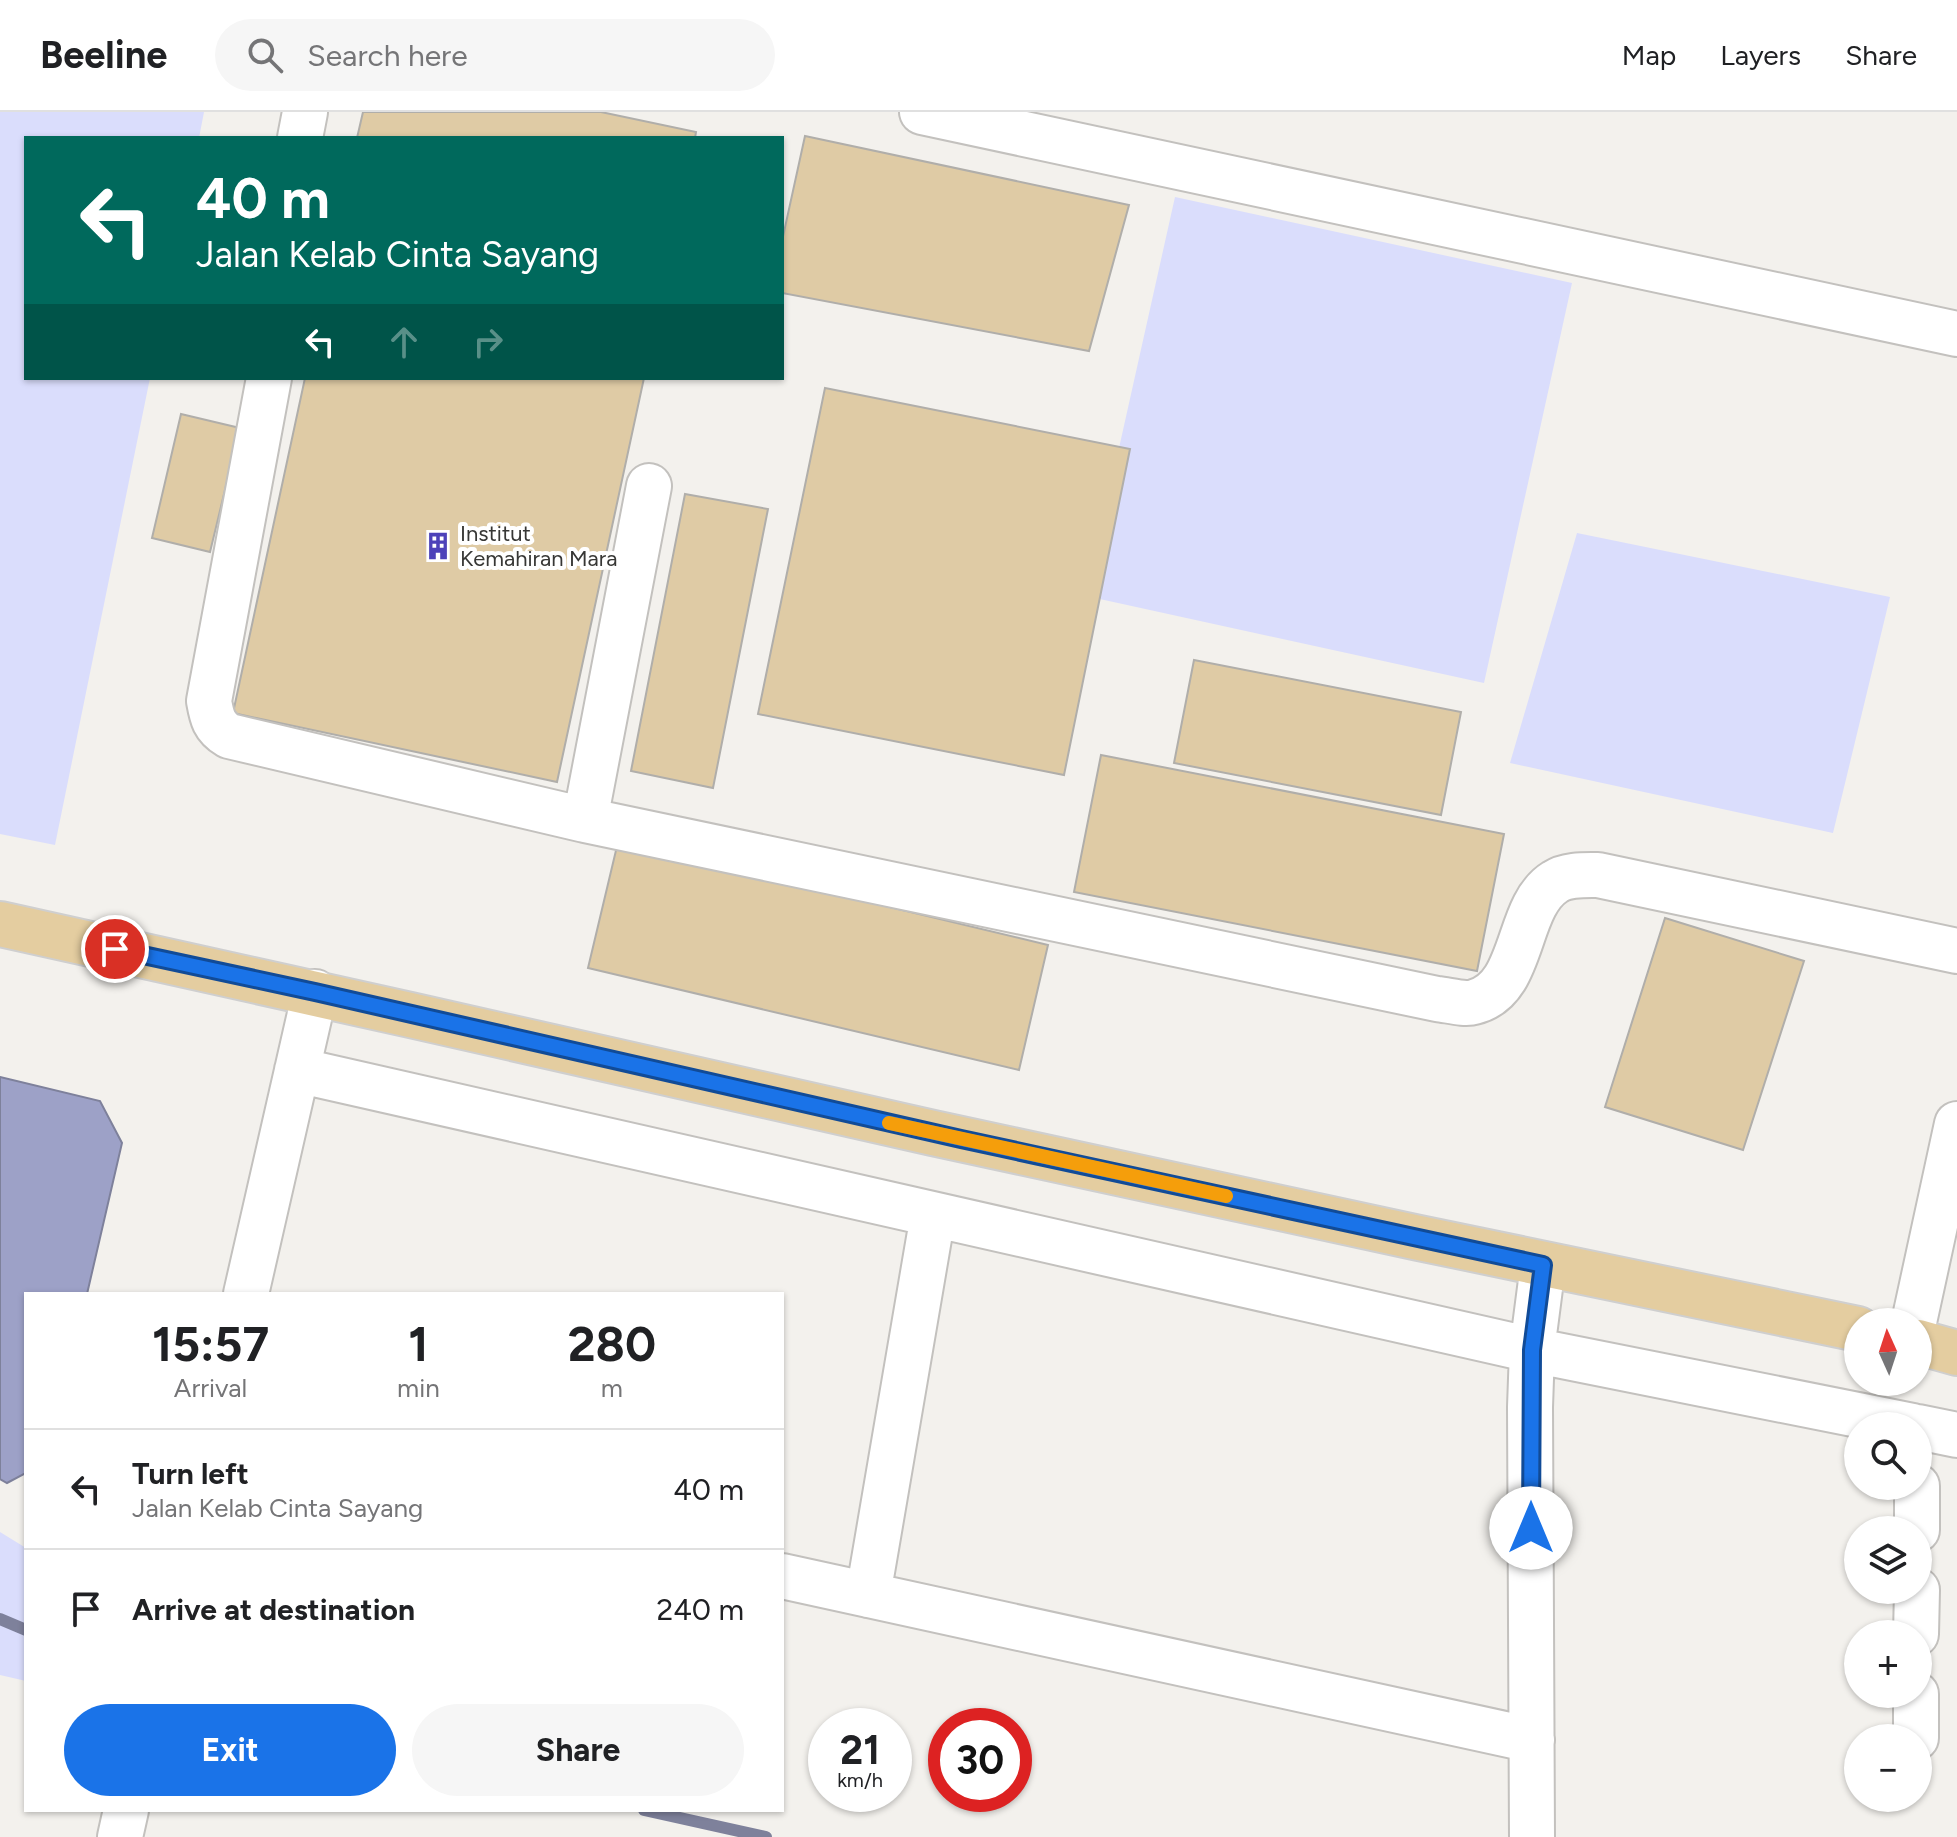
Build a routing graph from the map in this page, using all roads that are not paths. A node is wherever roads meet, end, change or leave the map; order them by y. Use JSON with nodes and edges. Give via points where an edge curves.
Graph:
{"nodes":[{"id":1,"x":305,"y":112,"type":"edge"},
{"id":2,"x":922,"y":112,"type":"edge"},
{"id":3,"x":300,"y":136,"type":"edge"},
{"id":4,"x":1957,"y":334,"type":"edge"},
{"id":5,"x":269,"y":380,"type":"edge"},
{"id":6,"x":649,"y":486,"type":"dead end"},
{"id":7,"x":585,"y":820,"type":"junction"},
{"id":8,"x":0,"y":924,"type":"edge"},
{"id":9,"x":1957,"y":951,"type":"edge"},
{"id":10,"x":315,"y":992,"type":"junction"},
{"id":11,"x":297,"y":1070,"type":"junction"},
{"id":12,"x":1957,"y":1124,"type":"edge"},
{"id":13,"x":933,"y":1215,"type":"junction"},
{"id":14,"x":1543,"y":1265,"type":"junction"},
{"id":15,"x":246,"y":1292,"type":"edge"},
{"id":16,"x":1917,"y":1308,"type":"edge"},
{"id":17,"x":1844,"y":1326,"type":"edge"},
{"id":18,"x":1932,"y":1344,"type":"edge"},
{"id":19,"x":1932,"y":1346,"type":"edge"},
{"id":20,"x":1957,"y":1347,"type":"edge"},
{"id":21,"x":1532,"y":1350,"type":"junction"},
{"id":22,"x":1957,"y":1353,"type":"edge"},
{"id":23,"x":1844,"y":1412,"type":"edge"},
{"id":24,"x":1932,"y":1430,"type":"edge"},
{"id":25,"x":1957,"y":1435,"type":"edge"},
{"id":26,"x":784,"y":1576,"type":"edge"},
{"id":27,"x":868,"y":1595,"type":"junction"},
{"id":28,"x":1532,"y":1740,"type":"junction"},
{"id":29,"x":126,"y":1812,"type":"edge"},
{"id":30,"x":120,"y":1837,"type":"edge"},
{"id":31,"x":1532,"y":1837,"type":"edge"}],
"edges":[{"from":1,"to":3,"type":"street"},
{"from":2,"to":4,"type":"street"},
{"from":5,"to":7,"type":"street","via":[[209,701],[218,730]]},
{"from":6,"to":7,"type":"street"},
{"from":7,"to":9,"type":"street","via":[[1472,1003],[1494,994],[1545,892],[1556,881],[1575,876],[1598,875]]},
{"from":8,"to":10,"type":"main road"},
{"from":10,"to":11,"type":"street"},
{"from":10,"to":14,"type":"main road"},
{"from":11,"to":13,"type":"street"},
{"from":11,"to":15,"type":"street"},
{"from":12,"to":16,"type":"street"},
{"from":13,"to":21,"type":"street"},
{"from":13,"to":27,"type":"street"},
{"from":14,"to":17,"type":"main road"},
{"from":14,"to":21,"type":"street"},
{"from":18,"to":20,"type":"main road"},
{"from":19,"to":22,"type":"main road"},
{"from":21,"to":23,"type":"street"},
{"from":21,"to":28,"type":"street"},
{"from":24,"to":25,"type":"street"},
{"from":26,"to":27,"type":"street"},
{"from":27,"to":28,"type":"street"},
{"from":28,"to":31,"type":"street"},
{"from":29,"to":30,"type":"street"}]}
